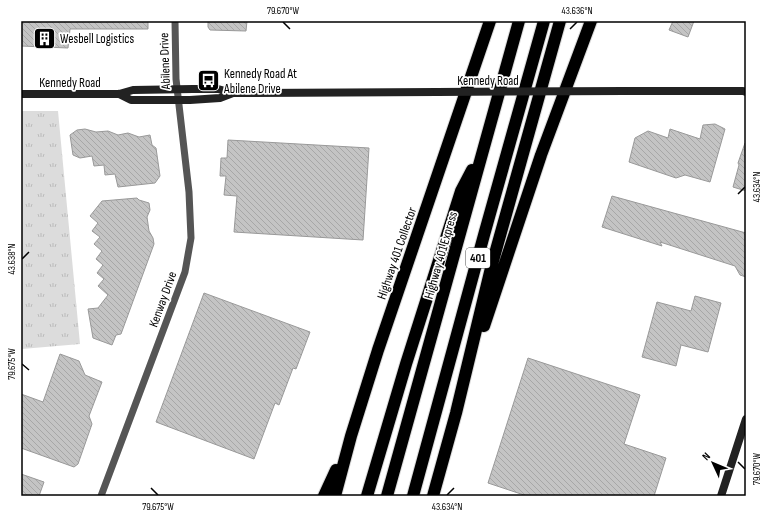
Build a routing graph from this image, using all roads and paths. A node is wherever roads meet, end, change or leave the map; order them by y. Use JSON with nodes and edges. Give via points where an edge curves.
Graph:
{"nodes":[{"id":1,"x":175,"y":21,"type":"edge"},
{"id":2,"x":490,"y":21,"type":"edge"},
{"id":3,"x":519,"y":21,"type":"edge"},
{"id":4,"x":544,"y":21,"type":"edge"},
{"id":5,"x":560,"y":21,"type":"edge"},
{"id":6,"x":591,"y":21,"type":"edge"},
{"id":7,"x":176,"y":89,"type":"junction"},
{"id":8,"x":745,"y":90,"type":"edge"},
{"id":9,"x":233,"y":93,"type":"junction"},
{"id":10,"x":21,"y":94,"type":"edge"},
{"id":11,"x":119,"y":94,"type":"junction"},
{"id":12,"x":177,"y":100,"type":"junction"},
{"id":13,"x":483,"y":146,"type":"junction"},
{"id":14,"x":456,"y":413,"type":"junction"},
{"id":15,"x":746,"y":419,"type":"edge"},
{"id":16,"x":351,"y":436,"type":"junction"},
{"id":17,"x":101,"y":496,"type":"edge"},
{"id":18,"x":324,"y":496,"type":"edge"},
{"id":19,"x":335,"y":496,"type":"edge"},
{"id":20,"x":366,"y":496,"type":"edge"},
{"id":21,"x":387,"y":496,"type":"edge"},
{"id":22,"x":413,"y":496,"type":"edge"},
{"id":23,"x":434,"y":496,"type":"edge"},
{"id":24,"x":722,"y":496,"type":"edge"}],
"edges":[{"from":1,"to":7,"type":"street","name":"Abilene Drive"},
{"from":2,"to":16,"type":"highway","name":"Highway 401 Collector"},
{"from":3,"to":13,"type":"highway","name":"Highway 401 Express","number":"401"},
{"from":4,"to":22,"type":"highway","number":"401"},
{"from":5,"to":14,"type":"highway","number":"401","via":[[491,268]]},
{"from":6,"to":14,"type":"highway","via":[[541,155]]},
{"from":7,"to":9,"type":"main road","name":"Kennedy Road","via":[[218,89]]},
{"from":7,"to":11,"type":"main road","name":"Kennedy Road","via":[[133,90]]},
{"from":7,"to":12,"type":"street","name":"Abilene Drive"},
{"from":8,"to":9,"type":"main road","name":"Kennedy Road","bridge":true},
{"from":9,"to":12,"type":"main road","name":"Kennedy Road","via":[[220,98]]},
{"from":10,"to":11,"type":"main road","name":"Kennedy Road"},
{"from":11,"to":12,"type":"main road","name":"Kennedy Road","via":[[131,100]]},
{"from":12,"to":17,"type":"street","name":"Kenway Drive","via":[[189,192],[191,238],[185,272]]},
{"from":13,"to":20,"type":"highway","via":[[461,191]]},
{"from":13,"to":21,"type":"highway","name":"Highway 401 Express","number":"401"},
{"from":14,"to":23,"type":"highway","number":"401"},
{"from":15,"to":24,"type":"main road"},
{"from":16,"to":18,"type":"highway"},
{"from":16,"to":19,"type":"highway","name":"Highway 401 Collector"}]}
